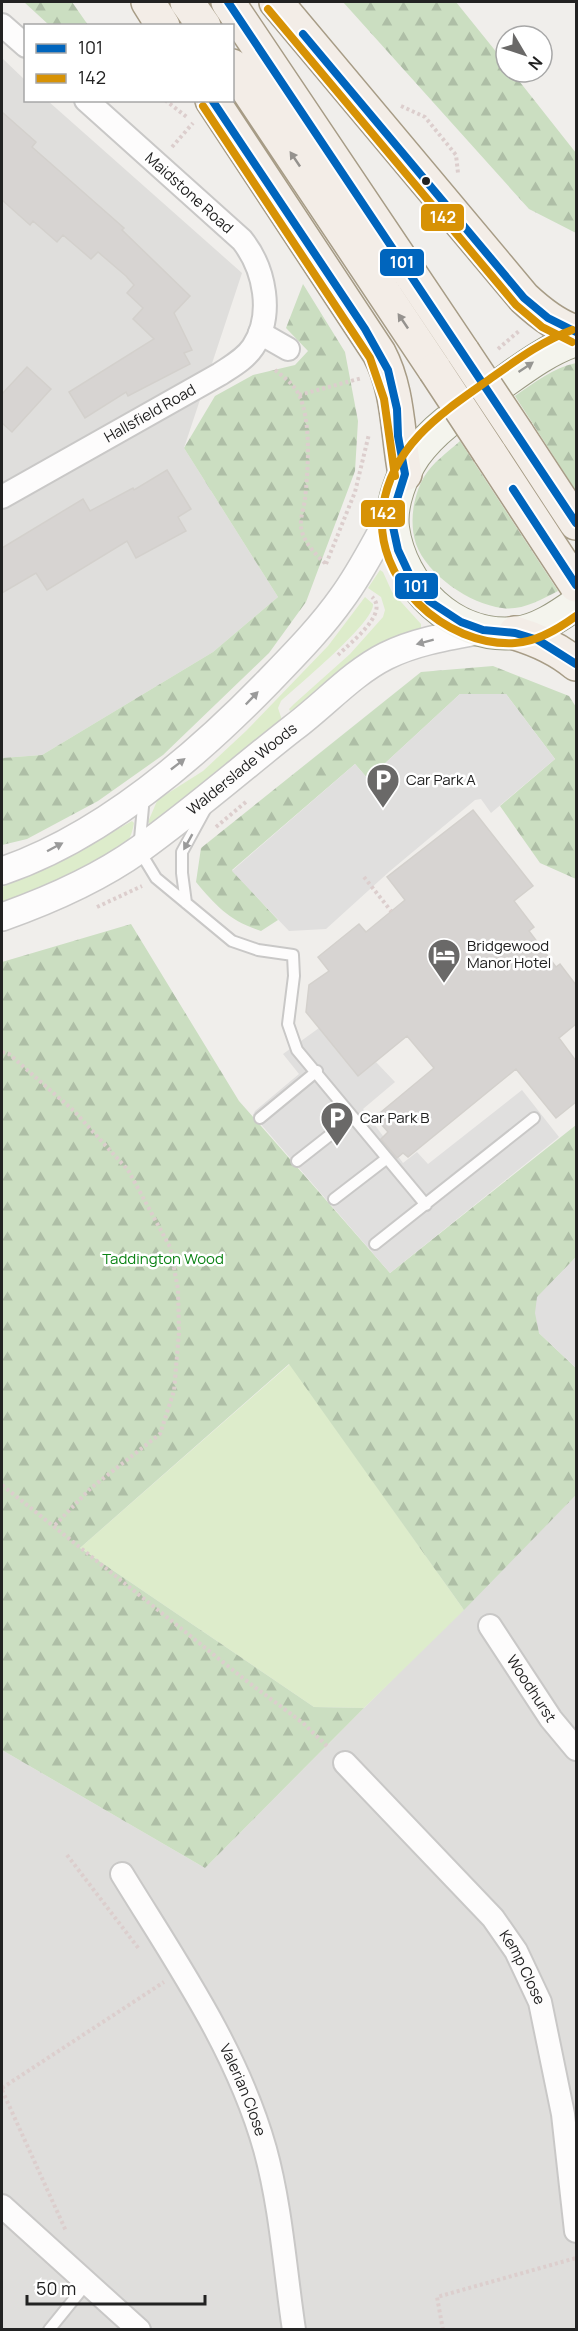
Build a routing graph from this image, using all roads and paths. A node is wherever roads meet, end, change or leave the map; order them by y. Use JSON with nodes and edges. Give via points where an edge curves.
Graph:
{"nodes":[{"id":1,"x":148,"y":2,"type":"edge"},
{"id":2,"x":187,"y":2,"type":"edge"},
{"id":3,"x":228,"y":2,"type":"edge"},
{"id":4,"x":276,"y":2,"type":"edge"},
{"id":5,"x":162,"y":24,"type":"edge"},
{"id":6,"x":203,"y":24,"type":"edge"},
{"id":7,"x":2,"y":25,"type":"edge"},
{"id":8,"x":24,"y":44,"type":"edge"},
{"id":9,"x":234,"y":69,"type":"edge"},
{"id":10,"x":88,"y":102,"type":"edge"},
{"id":11,"x":202,"y":112,"type":"edge"},
{"id":12,"x":157,"y":164,"type":"junction"},
{"id":13,"x":264,"y":302,"type":"joint"},
{"id":14,"x":260,"y":333,"type":"junction"},
{"id":15,"x":576,"y":333,"type":"edge"},
{"id":16,"x":576,"y":340,"type":"edge"},
{"id":17,"x":288,"y":349,"type":"dead end"},
{"id":18,"x":242,"y":359,"type":"junction"},
{"id":19,"x":366,"y":377,"type":"dead end"},
{"id":20,"x":299,"y":395,"type":"junction"},
{"id":21,"x":370,"y":432,"type":"dead end"},
{"id":22,"x":405,"y":474,"type":"junction"},
{"id":23,"x":2,"y":497,"type":"edge"},
{"id":24,"x":393,"y":512,"type":"junction"},
{"id":25,"x":576,"y":523,"type":"edge"},
{"id":26,"x":568,"y":573,"type":"edge"},
{"id":27,"x":369,"y":595,"type":"dead end"},
{"id":28,"x":576,"y":604,"type":"edge"},
{"id":29,"x":483,"y":630,"type":"junction"},
{"id":30,"x":515,"y":633,"type":"junction"},
{"id":31,"x":331,"y":662,"type":"dead end"},
{"id":32,"x":576,"y":664,"type":"edge"},
{"id":33,"x":145,"y":790,"type":"junction"},
{"id":34,"x":214,"y":790,"type":"junction"},
{"id":35,"x":139,"y":850,"type":"junction"},
{"id":36,"x":2,"y":871,"type":"edge"},
{"id":37,"x":364,"y":877,"type":"dead end"},
{"id":38,"x":186,"y":903,"type":"junction"},
{"id":39,"x":392,"y":911,"type":"dead end"},
{"id":40,"x":2,"y":917,"type":"edge"},
{"id":41,"x":2,"y":1052,"type":"edge"},
{"id":42,"x":317,"y":1071,"type":"junction"},
{"id":43,"x":353,"y":1117,"type":"junction"},
{"id":44,"x":260,"y":1118,"type":"dead end"},
{"id":45,"x":534,"y":1118,"type":"dead end"},
{"id":46,"x":387,"y":1160,"type":"junction"},
{"id":47,"x":297,"y":1161,"type":"dead end"},
{"id":48,"x":334,"y":1199,"type":"dead end"},
{"id":49,"x":426,"y":1205,"type":"junction"},
{"id":50,"x":375,"y":1244,"type":"dead end"},
{"id":51,"x":2,"y":1485,"type":"edge"},
{"id":52,"x":53,"y":1527,"type":"junction"},
{"id":53,"x":490,"y":1626,"type":"dead end"},
{"id":54,"x":576,"y":1749,"type":"edge"},
{"id":55,"x":345,"y":1763,"type":"joint"},
{"id":56,"x":67,"y":1855,"type":"dead end"},
{"id":57,"x":122,"y":1874,"type":"dead end"},
{"id":58,"x":143,"y":1954,"type":"dead end"},
{"id":59,"x":158,"y":1972,"type":"dead end"},
{"id":60,"x":166,"y":1981,"type":"junction"},
{"id":61,"x":171,"y":1989,"type":"dead end"},
{"id":62,"x":2,"y":2089,"type":"edge"},
{"id":63,"x":570,"y":2112,"type":"edge"},
{"id":64,"x":2,"y":2206,"type":"edge"},
{"id":65,"x":576,"y":2231,"type":"edge"},
{"id":66,"x":576,"y":2257,"type":"edge"},
{"id":67,"x":64,"y":2262,"type":"junction"},
{"id":68,"x":87,"y":2283,"type":"junction"},
{"id":69,"x":49,"y":2330,"type":"edge"},
{"id":70,"x":140,"y":2330,"type":"edge"},
{"id":71,"x":294,"y":2330,"type":"edge"},
{"id":72,"x":442,"y":2330,"type":"edge"}],
"edges":[{"from":1,"to":5,"type":"main road"},
{"from":2,"to":6,"type":"main road"},
{"from":3,"to":25,"type":"main road","bridge":true},
{"from":4,"to":15,"type":"main road","via":[[524,298],[537,311]]},
{"from":7,"to":8,"type":"street"},
{"from":26,"to":9,"type":"main road","one_way":true,"bridge":true},
{"from":10,"to":12,"type":"street","name":"Maidstone Road"},
{"from":11,"to":12,"type":"path"},
{"from":11,"to":22,"type":"main road","via":[[379,352],[394,390]]},
{"from":12,"to":13,"type":"street","name":"Maidstone Road","via":[[248,247],[261,274]]},
{"from":13,"to":14,"type":"street","name":"Hallsfield Road"},
{"from":14,"to":17,"type":"street"},
{"from":14,"to":18,"type":"street","name":"Hallsfield Road"},
{"from":22,"to":16,"type":"main road","one_way":true,"via":[[443,424],[539,358]]},
{"from":18,"to":20,"type":"path","via":[[274,369]]},
{"from":18,"to":23,"type":"street","name":"Hallsfield Road"},
{"from":19,"to":20,"type":"path"},
{"from":20,"to":21,"type":"path","via":[[307,429],[301,526],[315,554],[326,564],[355,492]]},
{"from":22,"to":24,"type":"main road"},
{"from":24,"to":29,"type":"main road","via":[[398,550],[418,590],[445,613]]},
{"from":33,"to":24,"type":"street","one_way":true,"via":[[210,738],[301,648],[342,598]]},
{"from":27,"to":31,"type":"path","via":[[377,602],[375,617]]},
{"from":28,"to":30,"type":"main road","via":[[552,620]]},
{"from":29,"to":30,"type":"main road"},
{"from":29,"to":34,"type":"street","name":"Walderslade Woods","one_way":true,"via":[[405,648],[376,662]]},
{"from":30,"to":32,"type":"main road","via":[[537,640]]},
{"from":33,"to":35,"type":"lane"},
{"from":36,"to":33,"type":"street","one_way":true,"via":[[86,831]]},
{"from":34,"to":35,"type":"street","name":"Walderslade Woods"},
{"from":34,"to":38,"type":"lane","one_way":true,"via":[[182,852]]},
{"from":35,"to":38,"type":"lane","via":[[156,878]]},
{"from":35,"to":40,"type":"street","name":"Walderslade Woods","via":[[104,872]]},
{"from":37,"to":39,"type":"path"},
{"from":38,"to":42,"type":"lane","via":[[232,941],[293,955],[288,1024],[297,1050]]},
{"from":41,"to":52,"type":"path","via":[[74,1111],[129,1170],[170,1247],[178,1288],[174,1391],[159,1434],[91,1488]]},
{"from":42,"to":43,"type":"lane"},
{"from":42,"to":44,"type":"lane"},
{"from":43,"to":46,"type":"lane"},
{"from":43,"to":47,"type":"lane"},
{"from":45,"to":49,"type":"lane"},
{"from":46,"to":48,"type":"lane"},
{"from":46,"to":49,"type":"lane"},
{"from":49,"to":50,"type":"lane"},
{"from":51,"to":52,"type":"path"},
{"from":52,"to":55,"type":"path","via":[[303,1723]]},
{"from":53,"to":54,"type":"street","name":"Woodhurst","via":[[551,1719]]},
{"from":55,"to":63,"type":"street","name":"Kemp Close","via":[[493,1918],[516,1951],[540,2002]]},
{"from":56,"to":58,"type":"path"},
{"from":57,"to":71,"type":"street","name":"Valerian Close","via":[[216,2029],[243,2085],[272,2177]]},
{"from":59,"to":60,"type":"path"},
{"from":60,"to":61,"type":"path"},
{"from":60,"to":62,"type":"path"},
{"from":62,"to":67,"type":"path","via":[[74,2247]]},
{"from":63,"to":65,"type":"street","name":"Kemp Close"},
{"from":64,"to":67,"type":"street"},
{"from":66,"to":72,"type":"path","via":[[437,2297]]},
{"from":67,"to":68,"type":"street"},
{"from":68,"to":69,"type":"lane"},
{"from":68,"to":70,"type":"street"}]}
